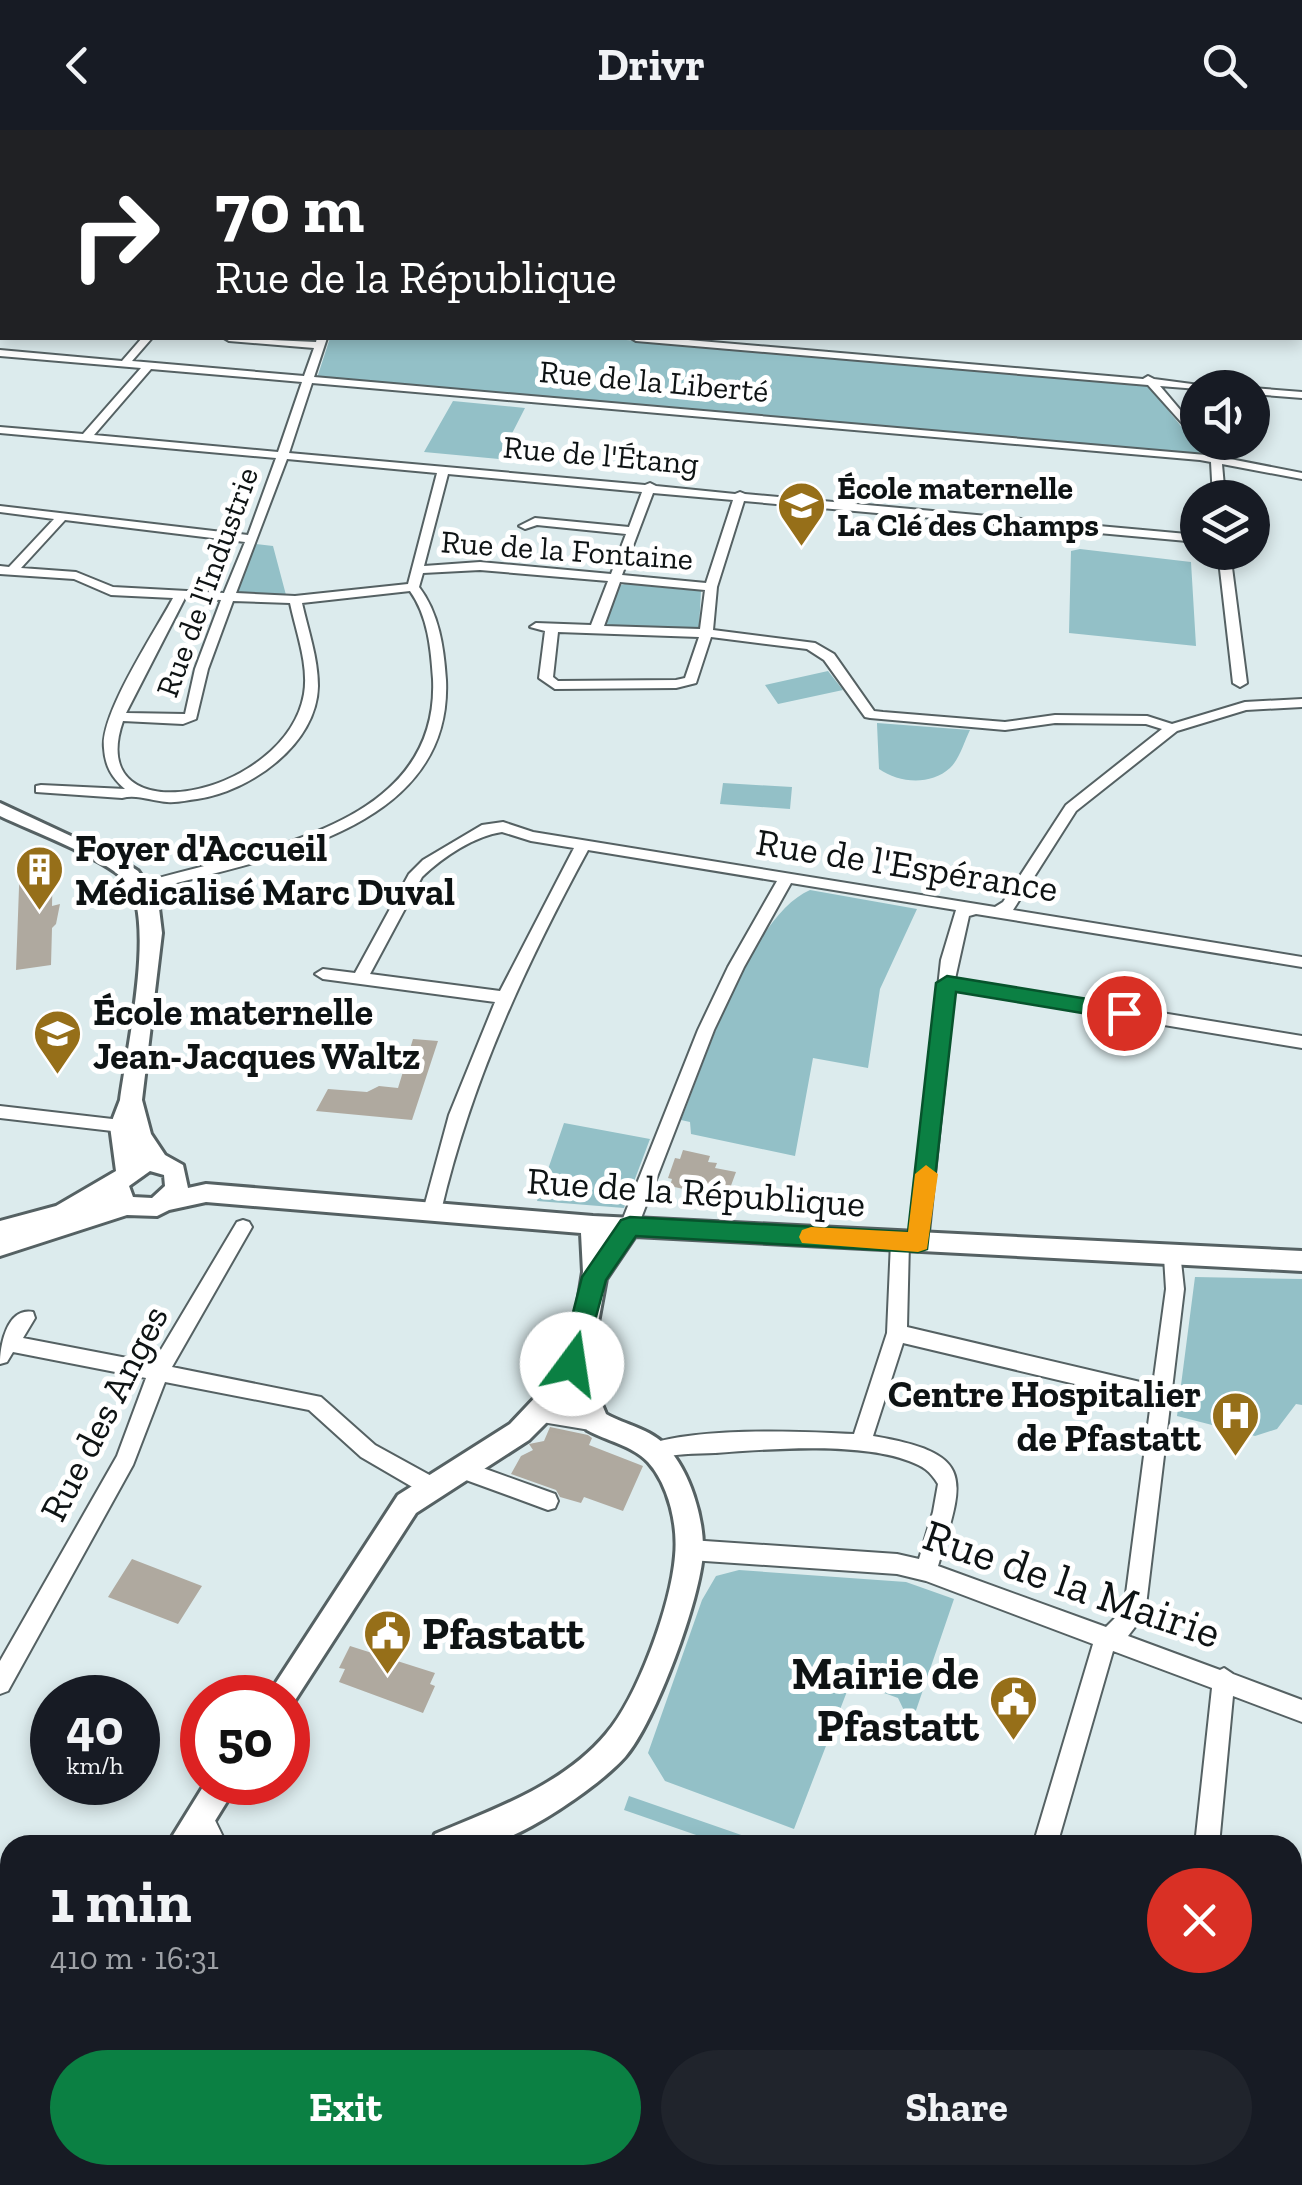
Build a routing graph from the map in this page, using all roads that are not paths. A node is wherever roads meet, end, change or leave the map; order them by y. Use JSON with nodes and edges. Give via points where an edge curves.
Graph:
{"nodes":[{"id":1,"x":145,"y":340,"type":"edge"},
{"id":2,"x":290,"y":340,"type":"edge"},
{"id":3,"x":660,"y":340,"type":"edge"},
{"id":4,"x":321,"y":341,"type":"edge"},
{"id":5,"x":0,"y":352,"type":"edge"},
{"id":6,"x":125,"y":363,"type":"junction"},
{"id":7,"x":149,"y":366,"type":"junction"},
{"id":8,"x":1137,"y":367,"type":"dead end"},
{"id":9,"x":309,"y":380,"type":"junction"},
{"id":10,"x":1150,"y":381,"type":"junction"},
{"id":11,"x":1180,"y":384,"type":"edge"},
{"id":12,"x":1270,"y":392,"type":"edge"},
{"id":13,"x":1302,"y":395,"type":"edge"},
{"id":14,"x":1180,"y":417,"type":"edge"},
{"id":15,"x":0,"y":430,"type":"edge"},
{"id":16,"x":86,"y":438,"type":"junction"},
{"id":17,"x":283,"y":456,"type":"junction"},
{"id":18,"x":1180,"y":457,"type":"edge"},
{"id":19,"x":1216,"y":460,"type":"joint"},
{"id":20,"x":444,"y":469,"type":"junction"},
{"id":21,"x":1302,"y":476,"type":"edge"},
{"id":22,"x":1218,"y":480,"type":"edge"},
{"id":23,"x":650,"y":486,"type":"junction"},
{"id":24,"x":740,"y":496,"type":"junction"},
{"id":25,"x":0,"y":509,"type":"edge"},
{"id":26,"x":62,"y":516,"type":"junction"},
{"id":27,"x":525,"y":526,"type":"dead end"},
{"id":28,"x":633,"y":531,"type":"junction"},
{"id":29,"x":1180,"y":536,"type":"edge"},
{"id":30,"x":253,"y":539,"type":"junction"},
{"id":31,"x":420,"y":570,"type":"junction"},
{"id":32,"x":1226,"y":570,"type":"edge"},
{"id":33,"x":6,"y":571,"type":"edge"},
{"id":34,"x":614,"y":578,"type":"junction"},
{"id":35,"x":711,"y":587,"type":"junction"},
{"id":36,"x":413,"y":588,"type":"junction"},
{"id":37,"x":181,"y":594,"type":"junction"},
{"id":38,"x":228,"y":597,"type":"junction"},
{"id":39,"x":296,"y":600,"type":"junction"},
{"id":40,"x":536,"y":626,"type":"dead end"},
{"id":41,"x":552,"y":627,"type":"junction"},
{"id":42,"x":596,"y":629,"type":"junction"},
{"id":43,"x":706,"y":633,"type":"junction"},
{"id":44,"x":1240,"y":683,"type":"junction"},
{"id":45,"x":1280,"y":702,"type":"junction"},
{"id":46,"x":1302,"y":702,"type":"edge"},
{"id":47,"x":1210,"y":714,"type":"junction"},
{"id":48,"x":118,"y":718,"type":"junction"},
{"id":49,"x":1172,"y":728,"type":"junction"},
{"id":50,"x":41,"y":789,"type":"dead end"},
{"id":51,"x":135,"y":790,"type":"junction"},
{"id":52,"x":0,"y":809,"type":"edge"},
{"id":53,"x":583,"y":845,"type":"junction"},
{"id":54,"x":786,"y":879,"type":"junction"},
{"id":55,"x":142,"y":888,"type":"junction"},
{"id":56,"x":974,"y":909,"type":"junction"},
{"id":57,"x":997,"y":912,"type":"junction"},
{"id":58,"x":1302,"y":962,"type":"edge"},
{"id":59,"x":323,"y":974,"type":"dead end"},
{"id":60,"x":360,"y":978,"type":"junction"},
{"id":61,"x":947,"y":983,"type":"junction"},
{"id":62,"x":503,"y":997,"type":"junction"},
{"id":63,"x":1302,"y":1042,"type":"edge"},
{"id":64,"x":131,"y":1100,"type":"junction"},
{"id":65,"x":0,"y":1112,"type":"edge"},
{"id":66,"x":121,"y":1126,"type":"junction"},
{"id":67,"x":168,"y":1169,"type":"junction"},
{"id":68,"x":122,"y":1178,"type":"junction"},
{"id":69,"x":206,"y":1193,"type":"junction"},
{"id":70,"x":167,"y":1201,"type":"junction"},
{"id":71,"x":127,"y":1206,"type":"junction"},
{"id":72,"x":432,"y":1212,"type":"junction"},
{"id":73,"x":594,"y":1224,"type":"junction"},
{"id":74,"x":630,"y":1226,"type":"junction"},
{"id":75,"x":244,"y":1227,"type":"dead end"},
{"id":76,"x":0,"y":1230,"type":"edge"},
{"id":77,"x":909,"y":1242,"type":"junction"},
{"id":78,"x":0,"y":1247,"type":"edge"},
{"id":79,"x":1173,"y":1256,"type":"junction"},
{"id":80,"x":1302,"y":1261,"type":"edge"},
{"id":81,"x":594,"y":1277,"type":"junction"},
{"id":82,"x":26,"y":1318,"type":"dead end"},
{"id":83,"x":896,"y":1333,"type":"junction"},
{"id":84,"x":4,"y":1349,"type":"edge"},
{"id":85,"x":572,"y":1364,"type":"junction"},
{"id":86,"x":159,"y":1370,"type":"junction"},
{"id":87,"x":1163,"y":1396,"type":"junction"},
{"id":88,"x":542,"y":1413,"type":"junction"},
{"id":89,"x":596,"y":1422,"type":"junction"},
{"id":90,"x":862,"y":1442,"type":"junction"},
{"id":91,"x":654,"y":1452,"type":"junction"},
{"id":92,"x":466,"y":1466,"type":"junction"},
{"id":93,"x":428,"y":1485,"type":"junction"},
{"id":94,"x":548,"y":1501,"type":"dead end"},
{"id":95,"x":690,"y":1550,"type":"junction"},
{"id":96,"x":926,"y":1571,"type":"junction"},
{"id":97,"x":1112,"y":1639,"type":"junction"},
{"id":98,"x":295,"y":1675,"type":"edge"},
{"id":99,"x":1224,"y":1680,"type":"junction"},
{"id":100,"x":0,"y":1683,"type":"edge"},
{"id":101,"x":1302,"y":1710,"type":"edge"},
{"id":102,"x":208,"y":1805,"type":"edge"},
{"id":103,"x":201,"y":1816,"type":"junction"},
{"id":104,"x":189,"y":1835,"type":"edge"},
{"id":105,"x":210,"y":1835,"type":"edge"},
{"id":106,"x":469,"y":1835,"type":"edge"},
{"id":107,"x":1048,"y":1835,"type":"edge"},
{"id":108,"x":1208,"y":1835,"type":"edge"}],
"edges":[{"from":1,"to":6,"type":"street"},
{"from":2,"to":4,"type":"street"},
{"from":3,"to":10,"type":"street"},
{"from":4,"to":9,"type":"street","name":"Rue de l'Industrie"},
{"from":5,"to":6,"type":"street","name":"Rue de la Liberté"},
{"from":6,"to":7,"type":"street","name":"Rue de la Liberté"},
{"from":7,"to":9,"type":"street","name":"Rue de la Liberté"},
{"from":7,"to":16,"type":"street"},
{"from":8,"to":10,"type":"street"},
{"from":9,"to":17,"type":"street","name":"Rue de l'Industrie"},
{"from":9,"to":18,"type":"street","name":"Rue de la Liberté"},
{"from":10,"to":11,"type":"street"},
{"from":10,"to":14,"type":"street"},
{"from":12,"to":13,"type":"street"},
{"from":15,"to":16,"type":"street","name":"Rue de l'Étang"},
{"from":16,"to":17,"type":"street","name":"Rue de l'Étang"},
{"from":17,"to":20,"type":"street","name":"Rue de l'Étang"},
{"from":17,"to":30,"type":"street","name":"Rue de l'Industrie"},
{"from":19,"to":21,"type":"street","name":"Rue de la Liberté"},
{"from":19,"to":22,"type":"street"},
{"from":20,"to":23,"type":"street","name":"Rue de l'Étang"},
{"from":20,"to":31,"type":"street"},
{"from":23,"to":24,"type":"street","name":"Rue de l'Étang"},
{"from":23,"to":28,"type":"street"},
{"from":24,"to":29,"type":"street","name":"Rue de l'Étang"},
{"from":24,"to":35,"type":"street"},
{"from":25,"to":26,"type":"street"},
{"from":26,"to":30,"type":"street"},
{"from":26,"to":33,"type":"street"},
{"from":27,"to":28,"type":"street","via":[[535,521]]},
{"from":28,"to":34,"type":"street"},
{"from":30,"to":38,"type":"street","name":"Rue de l'Industrie"},
{"from":31,"to":34,"type":"street","name":"Rue de la Fontaine","via":[[480,566]]},
{"from":31,"to":36,"type":"street"},
{"from":32,"to":44,"type":"street"},
{"from":33,"to":37,"type":"street","via":[[76,576],[111,591]]},
{"from":34,"to":35,"type":"street","name":"Rue de la Fontaine"},
{"from":34,"to":42,"type":"street"},
{"from":35,"to":43,"type":"street"},
{"from":36,"to":39,"type":"street"},
{"from":36,"to":55,"type":"street","via":[[425,606],[440,687],[431,741],[396,792],[347,828]]},
{"from":37,"to":38,"type":"street"},
{"from":37,"to":48,"type":"street"},
{"from":38,"to":39,"type":"street"},
{"from":38,"to":48,"type":"street","name":"Rue de l'Industrie","via":[[195,683],[190,716]]},
{"from":39,"to":51,"type":"street","via":[[311,695],[293,741],[258,771],[209,794],[167,798]]},
{"from":40,"to":41,"type":"street"},
{"from":41,"to":42,"type":"street"},
{"from":41,"to":43,"type":"street","via":[[546,678],[561,686],[684,683],[693,678]]},
{"from":42,"to":43,"type":"street"},
{"from":43,"to":49,"type":"street","via":[[821,651],[870,714],[1006,726],[1146,720]]},
{"from":44,"to":45,"type":"street"},
{"from":44,"to":47,"type":"street"},
{"from":45,"to":46,"type":"street"},
{"from":45,"to":47,"type":"street"},
{"from":47,"to":49,"type":"street"},
{"from":48,"to":51,"type":"street","via":[[113,763]]},
{"from":49,"to":57,"type":"street","via":[[1071,808],[1010,903]]},
{"from":50,"to":51,"type":"street"},
{"from":52,"to":55,"type":"main road","via":[[111,862]]},
{"from":53,"to":54,"type":"street","name":"Rue de l'Espérance"},
{"from":53,"to":60,"type":"street","name":"Rue de l'Espérance","via":[[502,827],[482,830],[416,874]]},
{"from":53,"to":62,"type":"street"},
{"from":54,"to":56,"type":"street","name":"Rue de l'Espérance"},
{"from":54,"to":74,"type":"street","via":[[730,981]]},
{"from":55,"to":64,"type":"main road","via":[[152,933]]},
{"from":56,"to":57,"type":"street","name":"Rue de l'Espérance"},
{"from":56,"to":61,"type":"street","via":[[962,914]]},
{"from":57,"to":58,"type":"street","name":"Rue de l'Espérance"},
{"from":59,"to":60,"type":"street"},
{"from":60,"to":62,"type":"street"},
{"from":61,"to":63,"type":"street"},
{"from":61,"to":77,"type":"street"},
{"from":62,"to":72,"type":"street"},
{"from":64,"to":66,"type":"main road"},
{"from":64,"to":67,"type":"main road","via":[[140,1136]]},
{"from":65,"to":66,"type":"street"},
{"from":66,"to":68,"type":"main road"},
{"from":67,"to":68,"type":"main road","via":[[142,1164]]},
{"from":67,"to":69,"type":"main road","name":"Rue de la République"},
{"from":67,"to":70,"type":"main road","via":[[177,1189]]},
{"from":68,"to":71,"type":"main road","via":[[118,1196]]},
{"from":68,"to":76,"type":"main road","via":[[62,1214]]},
{"from":69,"to":70,"type":"main road","name":"Rue de la République"},
{"from":69,"to":72,"type":"main road","name":"Rue de la République"},
{"from":70,"to":71,"type":"main road","via":[[146,1210]]},
{"from":71,"to":78,"type":"main road"},
{"from":72,"to":73,"type":"main road","name":"Rue de la République"},
{"from":73,"to":74,"type":"main road","name":"Rue de la République"},
{"from":73,"to":81,"type":"main road"},
{"from":74,"to":77,"type":"main road","name":"Rue de la République"},
{"from":74,"to":81,"type":"main road"},
{"from":75,"to":86,"type":"street","name":"Rue des Anges"},
{"from":77,"to":79,"type":"main road","name":"Rue de la République"},
{"from":77,"to":83,"type":"street"},
{"from":79,"to":80,"type":"main road","name":"Rue de la République"},
{"from":79,"to":87,"type":"street"},
{"from":81,"to":85,"type":"main road"},
{"from":82,"to":84,"type":"street"},
{"from":83,"to":87,"type":"street"},
{"from":83,"to":90,"type":"street"},
{"from":84,"to":86,"type":"street"},
{"from":85,"to":88,"type":"main road"},
{"from":85,"to":89,"type":"main road"},
{"from":86,"to":93,"type":"street","via":[[314,1403],[368,1451]]},
{"from":86,"to":100,"type":"street","name":"Rue des Anges","via":[[126,1459]]},
{"from":87,"to":97,"type":"street","via":[[1134,1614]]},
{"from":88,"to":89,"type":"street"},
{"from":88,"to":92,"type":"main road"},
{"from":89,"to":91,"type":"main road"},
{"from":90,"to":91,"type":"street"},
{"from":90,"to":96,"type":"street","via":[[923,1454],[941,1465],[948,1483]]},
{"from":91,"to":95,"type":"main road","via":[[670,1473]]},
{"from":92,"to":93,"type":"main road"},
{"from":92,"to":94,"type":"street"},
{"from":93,"to":98,"type":"main road","via":[[408,1504]]},
{"from":95,"to":96,"type":"street","name":"Rue de la Mairie"},
{"from":95,"to":106,"type":"main road","via":[[633,1722],[616,1745],[539,1804]]},
{"from":96,"to":97,"type":"street","name":"Rue de la Mairie"},
{"from":97,"to":99,"type":"street","name":"Rue de la Mairie"},
{"from":97,"to":107,"type":"street","via":[[1098,1663]]},
{"from":99,"to":101,"type":"street","name":"Rue de la Mairie"},
{"from":99,"to":108,"type":"street"},
{"from":102,"to":103,"type":"main road"},
{"from":103,"to":104,"type":"main road"},
{"from":103,"to":105,"type":"street"}]}
